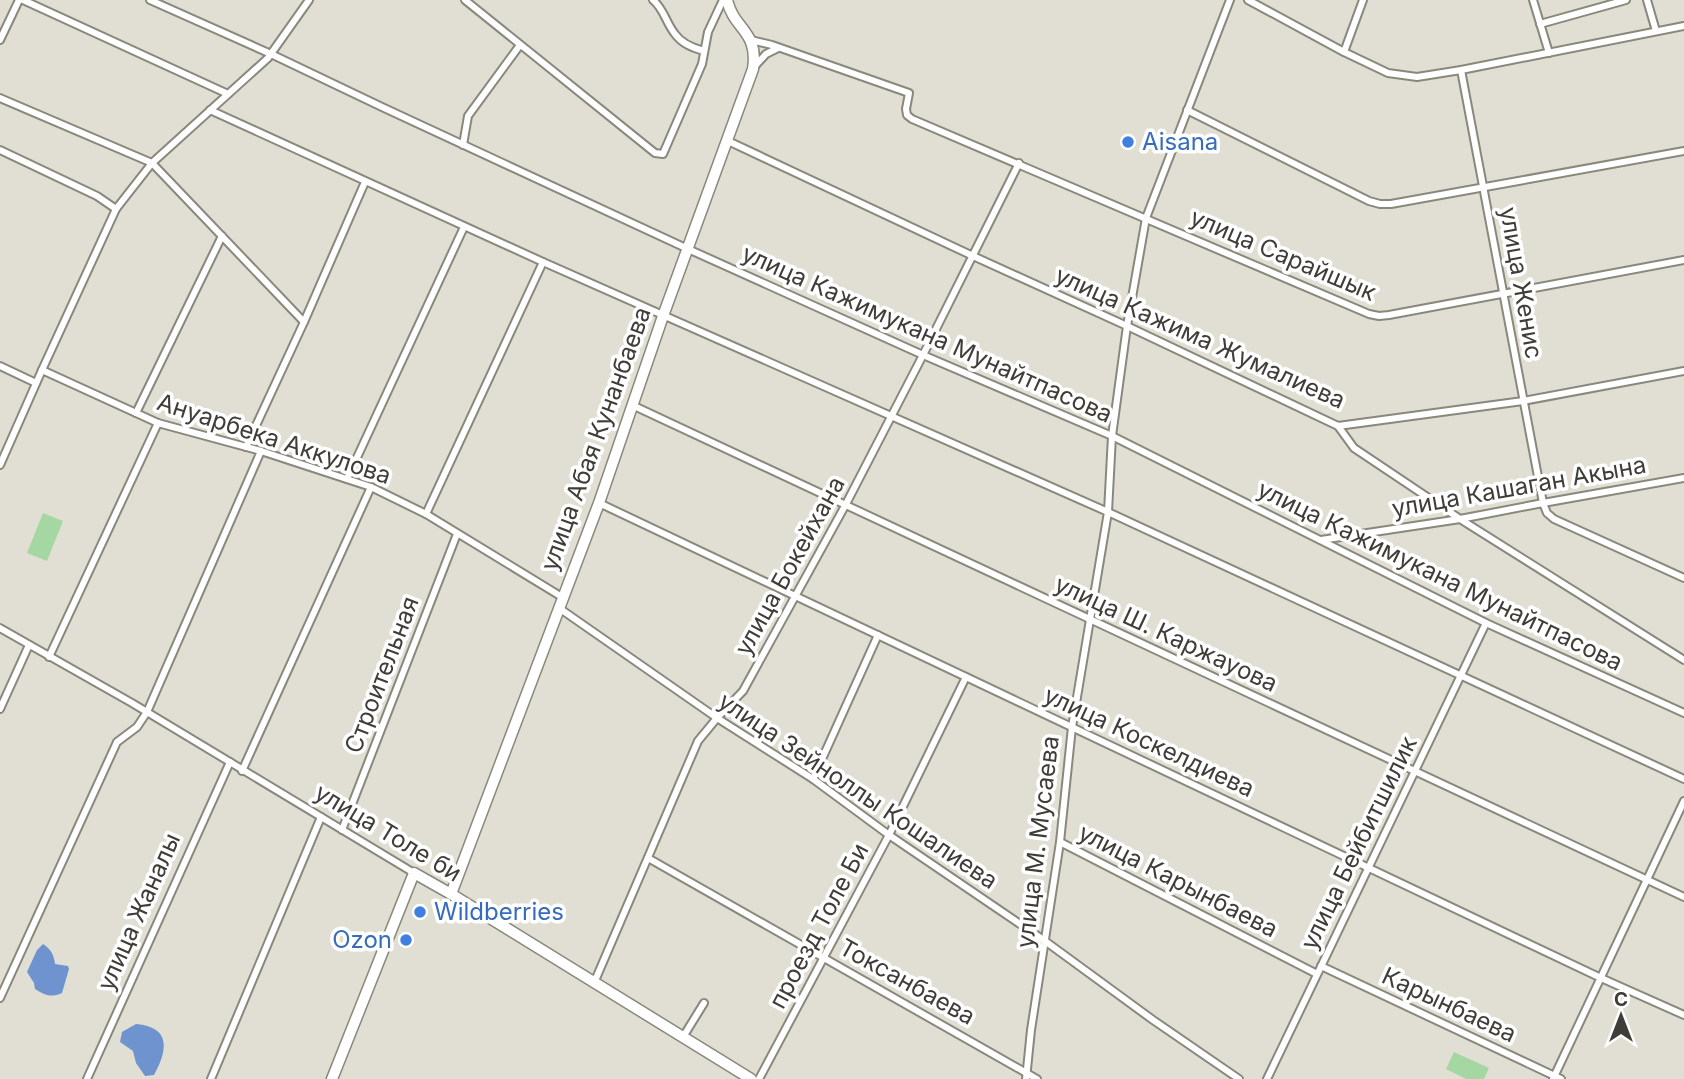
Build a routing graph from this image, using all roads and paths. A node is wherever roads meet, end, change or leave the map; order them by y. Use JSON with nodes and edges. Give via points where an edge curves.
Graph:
{"nodes":[{"id":1,"x":21,"y":0,"type":"edge"},
{"id":2,"x":150,"y":0,"type":"edge"},
{"id":3,"x":309,"y":0,"type":"edge"},
{"id":4,"x":465,"y":0,"type":"edge"},
{"id":5,"x":653,"y":0,"type":"edge"},
{"id":6,"x":725,"y":0,"type":"edge"},
{"id":7,"x":1230,"y":0,"type":"edge"},
{"id":8,"x":1248,"y":0,"type":"edge"},
{"id":9,"x":1363,"y":0,"type":"edge"},
{"id":10,"x":1532,"y":0,"type":"edge"},
{"id":11,"x":1626,"y":0,"type":"edge"},
{"id":12,"x":1647,"y":0,"type":"edge"},
{"id":13,"x":162,"y":2,"type":"edge"},
{"id":14,"x":1540,"y":24,"type":"junction"},
{"id":15,"x":1684,"y":26,"type":"edge"},
{"id":16,"x":1656,"y":31,"type":"junction"},
{"id":17,"x":0,"y":40,"type":"edge"},
{"id":18,"x":751,"y":40,"type":"junction"},
{"id":19,"x":520,"y":44,"type":"junction"},
{"id":20,"x":778,"y":48,"type":"junction"},
{"id":21,"x":704,"y":51,"type":"junction"},
{"id":22,"x":1344,"y":52,"type":"junction"},
{"id":23,"x":1549,"y":53,"type":"junction"},
{"id":24,"x":271,"y":54,"type":"junction"},
{"id":25,"x":753,"y":69,"type":"junction"},
{"id":26,"x":1461,"y":70,"type":"junction"},
{"id":27,"x":228,"y":94,"type":"junction"},
{"id":28,"x":0,"y":98,"type":"edge"},
{"id":29,"x":210,"y":110,"type":"junction"},
{"id":30,"x":1187,"y":110,"type":"junction"},
{"id":31,"x":728,"y":141,"type":"junction"},
{"id":32,"x":463,"y":145,"type":"junction"},
{"id":33,"x":0,"y":150,"type":"edge"},
{"id":34,"x":1684,"y":151,"type":"edge"},
{"id":35,"x":152,"y":163,"type":"junction"},
{"id":36,"x":1019,"y":163,"type":"junction"},
{"id":37,"x":365,"y":182,"type":"junction"},
{"id":38,"x":1484,"y":188,"type":"junction"},
{"id":39,"x":116,"y":209,"type":"junction"},
{"id":40,"x":1146,"y":218,"type":"junction"},
{"id":41,"x":464,"y":227,"type":"junction"},
{"id":42,"x":222,"y":236,"type":"junction"},
{"id":43,"x":688,"y":249,"type":"junction"},
{"id":44,"x":973,"y":256,"type":"junction"},
{"id":45,"x":1684,"y":260,"type":"edge"},
{"id":46,"x":543,"y":262,"type":"junction"},
{"id":47,"x":1503,"y":294,"type":"junction"},
{"id":48,"x":663,"y":316,"type":"junction"},
{"id":49,"x":304,"y":322,"type":"junction"},
{"id":50,"x":1127,"y":326,"type":"junction"},
{"id":51,"x":923,"y":355,"type":"junction"},
{"id":52,"x":0,"y":366,"type":"edge"},
{"id":53,"x":42,"y":370,"type":"junction"},
{"id":54,"x":1684,"y":371,"type":"edge"},
{"id":55,"x":36,"y":383,"type":"junction"},
{"id":56,"x":1523,"y":401,"type":"junction"},
{"id":57,"x":632,"y":405,"type":"junction"},
{"id":58,"x":135,"y":413,"type":"junction"},
{"id":59,"x":891,"y":417,"type":"junction"},
{"id":60,"x":158,"y":423,"type":"junction"},
{"id":61,"x":1338,"y":426,"type":"junction"},
{"id":62,"x":1112,"y":436,"type":"junction"},
{"id":63,"x":246,"y":447,"type":"junction"},
{"id":64,"x":261,"y":451,"type":"junction"},
{"id":65,"x":0,"y":465,"type":"edge"},
{"id":66,"x":1684,"y":478,"type":"edge"},
{"id":67,"x":347,"y":479,"type":"junction"},
{"id":68,"x":371,"y":487,"type":"junction"},
{"id":69,"x":598,"y":503,"type":"junction"},
{"id":70,"x":1543,"y":503,"type":"junction"},
{"id":71,"x":846,"y":505,"type":"junction"},
{"id":72,"x":1108,"y":512,"type":"junction"},
{"id":73,"x":426,"y":514,"type":"junction"},
{"id":74,"x":1460,"y":519,"type":"junction"},
{"id":75,"x":457,"y":534,"type":"junction"},
{"id":76,"x":1319,"y":540,"type":"junction"},
{"id":77,"x":1684,"y":578,"type":"edge"},
{"id":78,"x":795,"y":596,"type":"junction"},
{"id":79,"x":562,"y":597,"type":"junction"},
{"id":80,"x":558,"y":608,"type":"junction"},
{"id":81,"x":1090,"y":619,"type":"junction"},
{"id":82,"x":1486,"y":623,"type":"junction"},
{"id":83,"x":0,"y":628,"type":"edge"},
{"id":84,"x":878,"y":635,"type":"junction"},
{"id":85,"x":29,"y":645,"type":"junction"},
{"id":86,"x":49,"y":657,"type":"junction"},
{"id":87,"x":1684,"y":660,"type":"edge"},
{"id":88,"x":1461,"y":675,"type":"junction"},
{"id":89,"x":966,"y":677,"type":"junction"},
{"id":90,"x":0,"y":709,"type":"edge"},
{"id":91,"x":147,"y":712,"type":"junction"},
{"id":92,"x":1684,"y":713,"type":"edge"},
{"id":93,"x":717,"y":718,"type":"junction"},
{"id":94,"x":1072,"y":727,"type":"junction"},
{"id":95,"x":230,"y":762,"type":"junction"},
{"id":96,"x":242,"y":771,"type":"junction"},
{"id":97,"x":1414,"y":771,"type":"junction"},
{"id":98,"x":813,"y":779,"type":"junction"},
{"id":99,"x":1684,"y":779,"type":"edge"},
{"id":100,"x":1684,"y":801,"type":"edge"},
{"id":101,"x":321,"y":817,"type":"junction"},
{"id":102,"x":342,"y":830,"type":"junction"},
{"id":103,"x":889,"y":835,"type":"junction"},
{"id":104,"x":1060,"y":842,"type":"junction"},
{"id":105,"x":648,"y":858,"type":"junction"},
{"id":106,"x":1368,"y":868,"type":"junction"},
{"id":107,"x":414,"y":873,"type":"junction"},
{"id":108,"x":1647,"y":880,"type":"junction"},
{"id":109,"x":451,"y":894,"type":"junction"},
{"id":110,"x":1684,"y":897,"type":"edge"},
{"id":111,"x":1045,"y":941,"type":"junction"},
{"id":112,"x":824,"y":957,"type":"junction"},
{"id":113,"x":1321,"y":966,"type":"junction"},
{"id":114,"x":1317,"y":974,"type":"junction"},
{"id":115,"x":1601,"y":978,"type":"junction"},
{"id":116,"x":594,"y":983,"type":"junction"},
{"id":117,"x":0,"y":998,"type":"edge"},
{"id":118,"x":704,"y":1003,"type":"dead end"},
{"id":119,"x":1684,"y":1015,"type":"edge"},
{"id":120,"x":683,"y":1037,"type":"junction"},
{"id":121,"x":1027,"y":1076,"type":"edge"},
{"id":122,"x":1556,"y":1078,"type":"edge"},
{"id":123,"x":87,"y":1079,"type":"edge"},
{"id":124,"x":211,"y":1079,"type":"edge"},
{"id":125,"x":332,"y":1079,"type":"edge"},
{"id":126,"x":751,"y":1079,"type":"edge"},
{"id":127,"x":759,"y":1079,"type":"edge"},
{"id":128,"x":1037,"y":1079,"type":"edge"},
{"id":129,"x":1239,"y":1079,"type":"edge"},
{"id":130,"x":1267,"y":1079,"type":"edge"}],
"edges":[{"from":1,"to":17,"type":"street"},
{"from":1,"to":27,"type":"street"},
{"from":2,"to":13,"type":"street","name":"улица Кажимукана Мунайтпасова"},
{"from":3,"to":24,"type":"street"},
{"from":4,"to":19,"type":"street"},
{"from":5,"to":21,"type":"street","via":[[675,36]]},
{"from":6,"to":18,"type":"street"},
{"from":6,"to":21,"type":"street"},
{"from":7,"to":30,"type":"street","name":"улица М. Мусаева"},
{"from":8,"to":22,"type":"street"},
{"from":9,"to":22,"type":"street"},
{"from":10,"to":14,"type":"street"},
{"from":11,"to":14,"type":"street"},
{"from":12,"to":16,"type":"street"},
{"from":13,"to":24,"type":"street","name":"улица Кажимукана Мунайтпасова"},
{"from":14,"to":23,"type":"street"},
{"from":15,"to":16,"type":"street"},
{"from":16,"to":23,"type":"street"},
{"from":18,"to":20,"type":"street"},
{"from":18,"to":25,"type":"street","name":"улица Абая Кунанбаева"},
{"from":19,"to":21,"type":"street","via":[[655,153],[663,154]]},
{"from":19,"to":32,"type":"street","via":[[468,116]]},
{"from":20,"to":25,"type":"street"},
{"from":20,"to":36,"type":"street","name":"улица Сарайшык","via":[[909,93],[906,110],[912,119]]},
{"from":22,"to":26,"type":"street","via":[[1388,73],[1417,77]]},
{"from":23,"to":26,"type":"street"},
{"from":24,"to":27,"type":"street"},
{"from":24,"to":32,"type":"street","name":"улица Кажимукана Мунайтпасова"},
{"from":25,"to":31,"type":"street","name":"улица Абая Кунанбаева"},
{"from":26,"to":38,"type":"street","name":"улица Женис"},
{"from":27,"to":29,"type":"street"},
{"from":28,"to":35,"type":"street"},
{"from":29,"to":35,"type":"street"},
{"from":29,"to":37,"type":"street"},
{"from":30,"to":38,"type":"street","via":[[1380,204]]},
{"from":30,"to":40,"type":"street","name":"улица М. Мусаева"},
{"from":31,"to":43,"type":"street","name":"улица Абая Кунанбаева"},
{"from":31,"to":44,"type":"street","name":"улица Кажима Жумалиева"},
{"from":32,"to":43,"type":"street","name":"улица Кажимукана Мунайтпасова"},
{"from":33,"to":39,"type":"street"},
{"from":34,"to":38,"type":"street"},
{"from":35,"to":39,"type":"street"},
{"from":35,"to":42,"type":"street"},
{"from":36,"to":40,"type":"street","name":"улица Сарайшык"},
{"from":36,"to":44,"type":"street","name":"улица Бокейхана"},
{"from":37,"to":41,"type":"street"},
{"from":37,"to":49,"type":"street"},
{"from":38,"to":47,"type":"street","name":"улица Женис"},
{"from":39,"to":53,"type":"street"},
{"from":40,"to":47,"type":"street","name":"улица Сарайшык","via":[[1369,314],[1389,315]]},
{"from":40,"to":50,"type":"street","name":"улица М. Мусаева"},
{"from":41,"to":46,"type":"street"},
{"from":41,"to":67,"type":"street"},
{"from":42,"to":49,"type":"street"},
{"from":42,"to":58,"type":"street"},
{"from":43,"to":48,"type":"street","name":"улица Абая Кунанбаева"},
{"from":43,"to":51,"type":"street","name":"улица Кажимукана Мунайтпасова"},
{"from":44,"to":50,"type":"street","name":"улица Кажима Жумалиева"},
{"from":44,"to":51,"type":"street","name":"улица Бокейхана"},
{"from":45,"to":47,"type":"street","name":"улица Сарайшык"},
{"from":46,"to":48,"type":"street"},
{"from":46,"to":73,"type":"street"},
{"from":47,"to":56,"type":"street","name":"улица Женис"},
{"from":48,"to":57,"type":"street","name":"улица Абая Кунанбаева"},
{"from":48,"to":59,"type":"street"},
{"from":49,"to":63,"type":"street"},
{"from":50,"to":61,"type":"street","name":"улица Кажима Жумалиева"},
{"from":50,"to":62,"type":"street","name":"улица М. Мусаева"},
{"from":51,"to":59,"type":"street","name":"улица Бокейхана"},
{"from":51,"to":62,"type":"street","name":"улица Кажимукана Мунайтпасова"},
{"from":52,"to":55,"type":"street"},
{"from":53,"to":55,"type":"street"},
{"from":53,"to":58,"type":"street","name":"Ануарбека Аккулова"},
{"from":54,"to":56,"type":"street","name":"улица Кажима Жумалиева"},
{"from":55,"to":65,"type":"street"},
{"from":56,"to":61,"type":"street","name":"улица Кажима Жумалиева"},
{"from":56,"to":70,"type":"street","name":"улица Женис"},
{"from":57,"to":69,"type":"street","name":"улица Абая Кунанбаева"},
{"from":57,"to":71,"type":"street","name":"улица Ш. Каржауова"},
{"from":58,"to":60,"type":"street","name":"Ануарбека Аккулова"},
{"from":59,"to":71,"type":"street","name":"улица Бокейхана"},
{"from":59,"to":72,"type":"street"},
{"from":60,"to":63,"type":"street","name":"Ануарбека Аккулова"},
{"from":60,"to":86,"type":"street"},
{"from":61,"to":74,"type":"street","via":[[1354,448]]},
{"from":62,"to":72,"type":"street","name":"улица М. Мусаева"},
{"from":62,"to":76,"type":"street","name":"улица Кажимукана Мунайтпасова"},
{"from":63,"to":64,"type":"street","name":"Ануарбека Аккулова"},
{"from":64,"to":67,"type":"street","name":"Ануарбека Аккулова"},
{"from":64,"to":91,"type":"street"},
{"from":66,"to":70,"type":"street","name":"улица Кашаган Акына"},
{"from":67,"to":68,"type":"street","name":"Ануарбека Аккулова"},
{"from":68,"to":73,"type":"street","name":"Ануарбека Аккулова"},
{"from":68,"to":96,"type":"street"},
{"from":69,"to":78,"type":"street","name":"улица Коскелдиева"},
{"from":69,"to":79,"type":"street","name":"улица Абая Кунанбаева"},
{"from":70,"to":74,"type":"street","name":"улица Кашаган Акына"},
{"from":70,"to":77,"type":"street","via":[[1554,519]]},
{"from":71,"to":78,"type":"street","name":"улица Бокейхана"},
{"from":71,"to":81,"type":"street","name":"улица Ш. Каржауова"},
{"from":72,"to":81,"type":"street","name":"улица М. Мусаева"},
{"from":72,"to":88,"type":"street"},
{"from":73,"to":75,"type":"street","name":"Ануарбека Аккулова"},
{"from":74,"to":76,"type":"street","name":"улица Кашаган Акына"},
{"from":74,"to":87,"type":"street"},
{"from":75,"to":79,"type":"street","name":"Ануарбека Аккулова"},
{"from":75,"to":102,"type":"street","name":"Строительная"},
{"from":76,"to":82,"type":"street","name":"улица Кажимукана Мунайтпасова"},
{"from":78,"to":84,"type":"street","name":"улица Коскелдиева"},
{"from":78,"to":93,"type":"street","name":"улица Бокейхана","via":[[743,691]]},
{"from":79,"to":80,"type":"street","name":"улица Абая Кунанбаева"},
{"from":80,"to":93,"type":"street","name":"улица Зейноллы Кошалиева"},
{"from":80,"to":109,"type":"street","name":"улица Абая Кунанбаева"},
{"from":81,"to":94,"type":"street","name":"улица М. Мусаева"},
{"from":81,"to":97,"type":"street","name":"улица Ш. Каржауова"},
{"from":82,"to":88,"type":"street","name":"улица Бейбитшилик"},
{"from":82,"to":92,"type":"street","name":"улица Кажимукана Мунайтпасова"},
{"from":83,"to":85,"type":"street","name":"улица Толе би"},
{"from":84,"to":89,"type":"street","name":"улица Коскелдиева"},
{"from":84,"to":98,"type":"street"},
{"from":85,"to":86,"type":"street","name":"улица Толе би"},
{"from":85,"to":90,"type":"street"},
{"from":86,"to":91,"type":"street","name":"улица Толе би"},
{"from":88,"to":97,"type":"street","name":"улица Бейбитшилик"},
{"from":88,"to":99,"type":"street"},
{"from":89,"to":94,"type":"street","name":"улица Коскелдиева"},
{"from":89,"to":103,"type":"street","name":"проезд Толе Би"},
{"from":91,"to":95,"type":"street","name":"улица Толе би"},
{"from":91,"to":117,"type":"street","via":[[117,741]]},
{"from":93,"to":98,"type":"street","name":"улица Зейноллы Кошалиева"},
{"from":93,"to":105,"type":"street","name":"улица Бокейхана","via":[[698,741]]},
{"from":94,"to":104,"type":"street","name":"улица М. Мусаева"},
{"from":94,"to":106,"type":"street","name":"улица Коскелдиева"},
{"from":95,"to":96,"type":"street","name":"улица Толе би"},
{"from":95,"to":123,"type":"street","name":"улица Жаналы"},
{"from":96,"to":101,"type":"street","name":"улица Толе би"},
{"from":97,"to":106,"type":"street","name":"улица Бейбитшилик"},
{"from":97,"to":108,"type":"street","name":"улица Ш. Каржауова"},
{"from":98,"to":103,"type":"street","name":"улица Зейноллы Кошалиева"},
{"from":100,"to":108,"type":"street"},
{"from":101,"to":102,"type":"street","name":"улица Толе би"},
{"from":101,"to":124,"type":"street"},
{"from":102,"to":107,"type":"street","name":"улица Толе би"},
{"from":103,"to":111,"type":"street","name":"улица Зейноллы Кошалиева"},
{"from":103,"to":112,"type":"street","name":"проезд Толе Би"},
{"from":104,"to":111,"type":"street","name":"улица М. Мусаева"},
{"from":104,"to":114,"type":"street","name":"улица Карынбаева"},
{"from":105,"to":112,"type":"street","name":"Токсанбаева"},
{"from":105,"to":116,"type":"street","name":"улица Бокейхана"},
{"from":106,"to":113,"type":"street","name":"улица Бейбитшилик"},
{"from":106,"to":115,"type":"street","name":"улица Коскелдиева"},
{"from":107,"to":109,"type":"street","name":"улица Толе би"},
{"from":107,"to":125,"type":"street"},
{"from":108,"to":110,"type":"street","name":"улица Ш. Каржауова"},
{"from":108,"to":115,"type":"street"},
{"from":109,"to":116,"type":"street","name":"улица Толе би"},
{"from":111,"to":121,"type":"street","name":"улица М. Мусаева"},
{"from":111,"to":129,"type":"street","name":"улица Зейноллы Кошалиева"},
{"from":112,"to":121,"type":"street","name":"Токсанбаева"},
{"from":112,"to":127,"type":"street","name":"проезд Толе Би"},
{"from":113,"to":114,"type":"street","name":"улица Бейбитшилик"},
{"from":113,"to":122,"type":"street","name":"Карынбаева"},
{"from":114,"to":130,"type":"street","name":"улица Бейбитшилик"},
{"from":115,"to":119,"type":"street","name":"улица Коскелдиева"},
{"from":115,"to":122,"type":"street"},
{"from":116,"to":120,"type":"street","name":"улица Толе би"},
{"from":118,"to":120,"type":"street"},
{"from":120,"to":126,"type":"street","name":"улица Толе би"},
{"from":121,"to":128,"type":"street","name":"Токсанбаева"}]}
